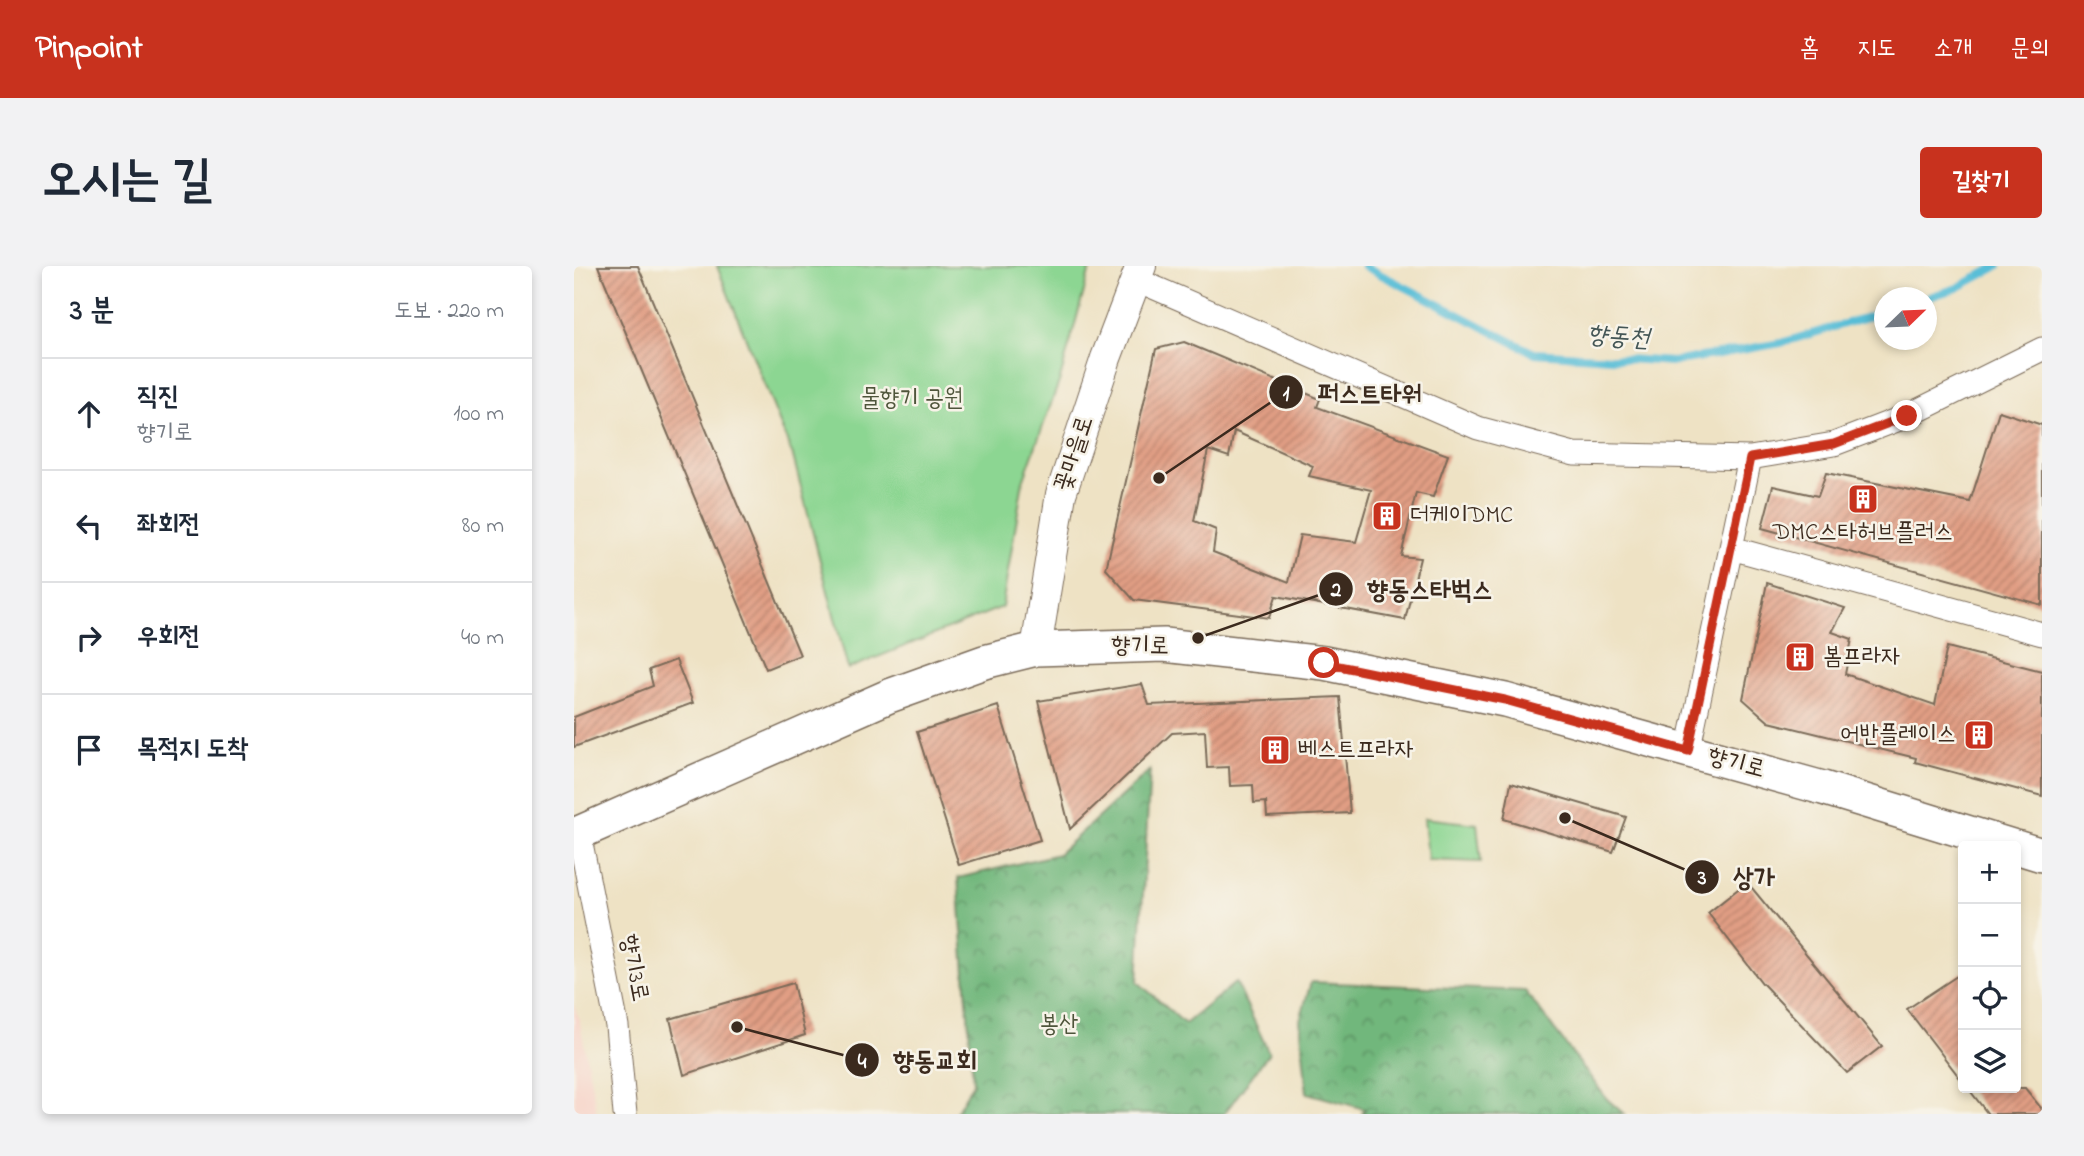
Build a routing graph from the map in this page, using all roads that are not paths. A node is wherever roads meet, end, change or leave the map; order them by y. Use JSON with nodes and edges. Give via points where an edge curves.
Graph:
{"nodes":[{"id":1,"x":1139,"y":273,"type":"edge"},
{"id":2,"x":2042,"y":349,"type":"edge"},
{"id":3,"x":1750,"y":458,"type":"junction"},
{"id":4,"x":1731,"y":548,"type":"junction"},
{"id":5,"x":2042,"y":634,"type":"edge"},
{"id":6,"x":1036,"y":649,"type":"junction"},
{"id":7,"x":1688,"y":751,"type":"junction"},
{"id":8,"x":577,"y":834,"type":"edge"},
{"id":9,"x":1995,"y":841,"type":"edge"},
{"id":10,"x":2021,"y":849,"type":"edge"},
{"id":11,"x":2042,"y":855,"type":"edge"},
{"id":12,"x":625,"y":1114,"type":"edge"}],
"edges":[{"from":1,"to":3,"type":"street","via":[[1478,428],[1574,454]]},
{"from":1,"to":6,"type":"street","name":"꽃마을로","via":[[1061,494]]},
{"from":2,"to":3,"type":"street","via":[[1907,416],[1834,444]]},
{"from":3,"to":4,"type":"street"},
{"from":4,"to":5,"type":"street"},
{"from":4,"to":7,"type":"street"},
{"from":6,"to":7,"type":"main road","name":"향기로","via":[[1164,646],[1324,663],[1505,700]]},
{"from":6,"to":8,"type":"main road","name":"향기로","via":[[889,696]]},
{"from":7,"to":9,"type":"main road","name":"향기로"},
{"from":8,"to":12,"type":"street","name":"향기3로","via":[[617,1026]]},
{"from":10,"to":11,"type":"main road","name":"향기로"}]}
